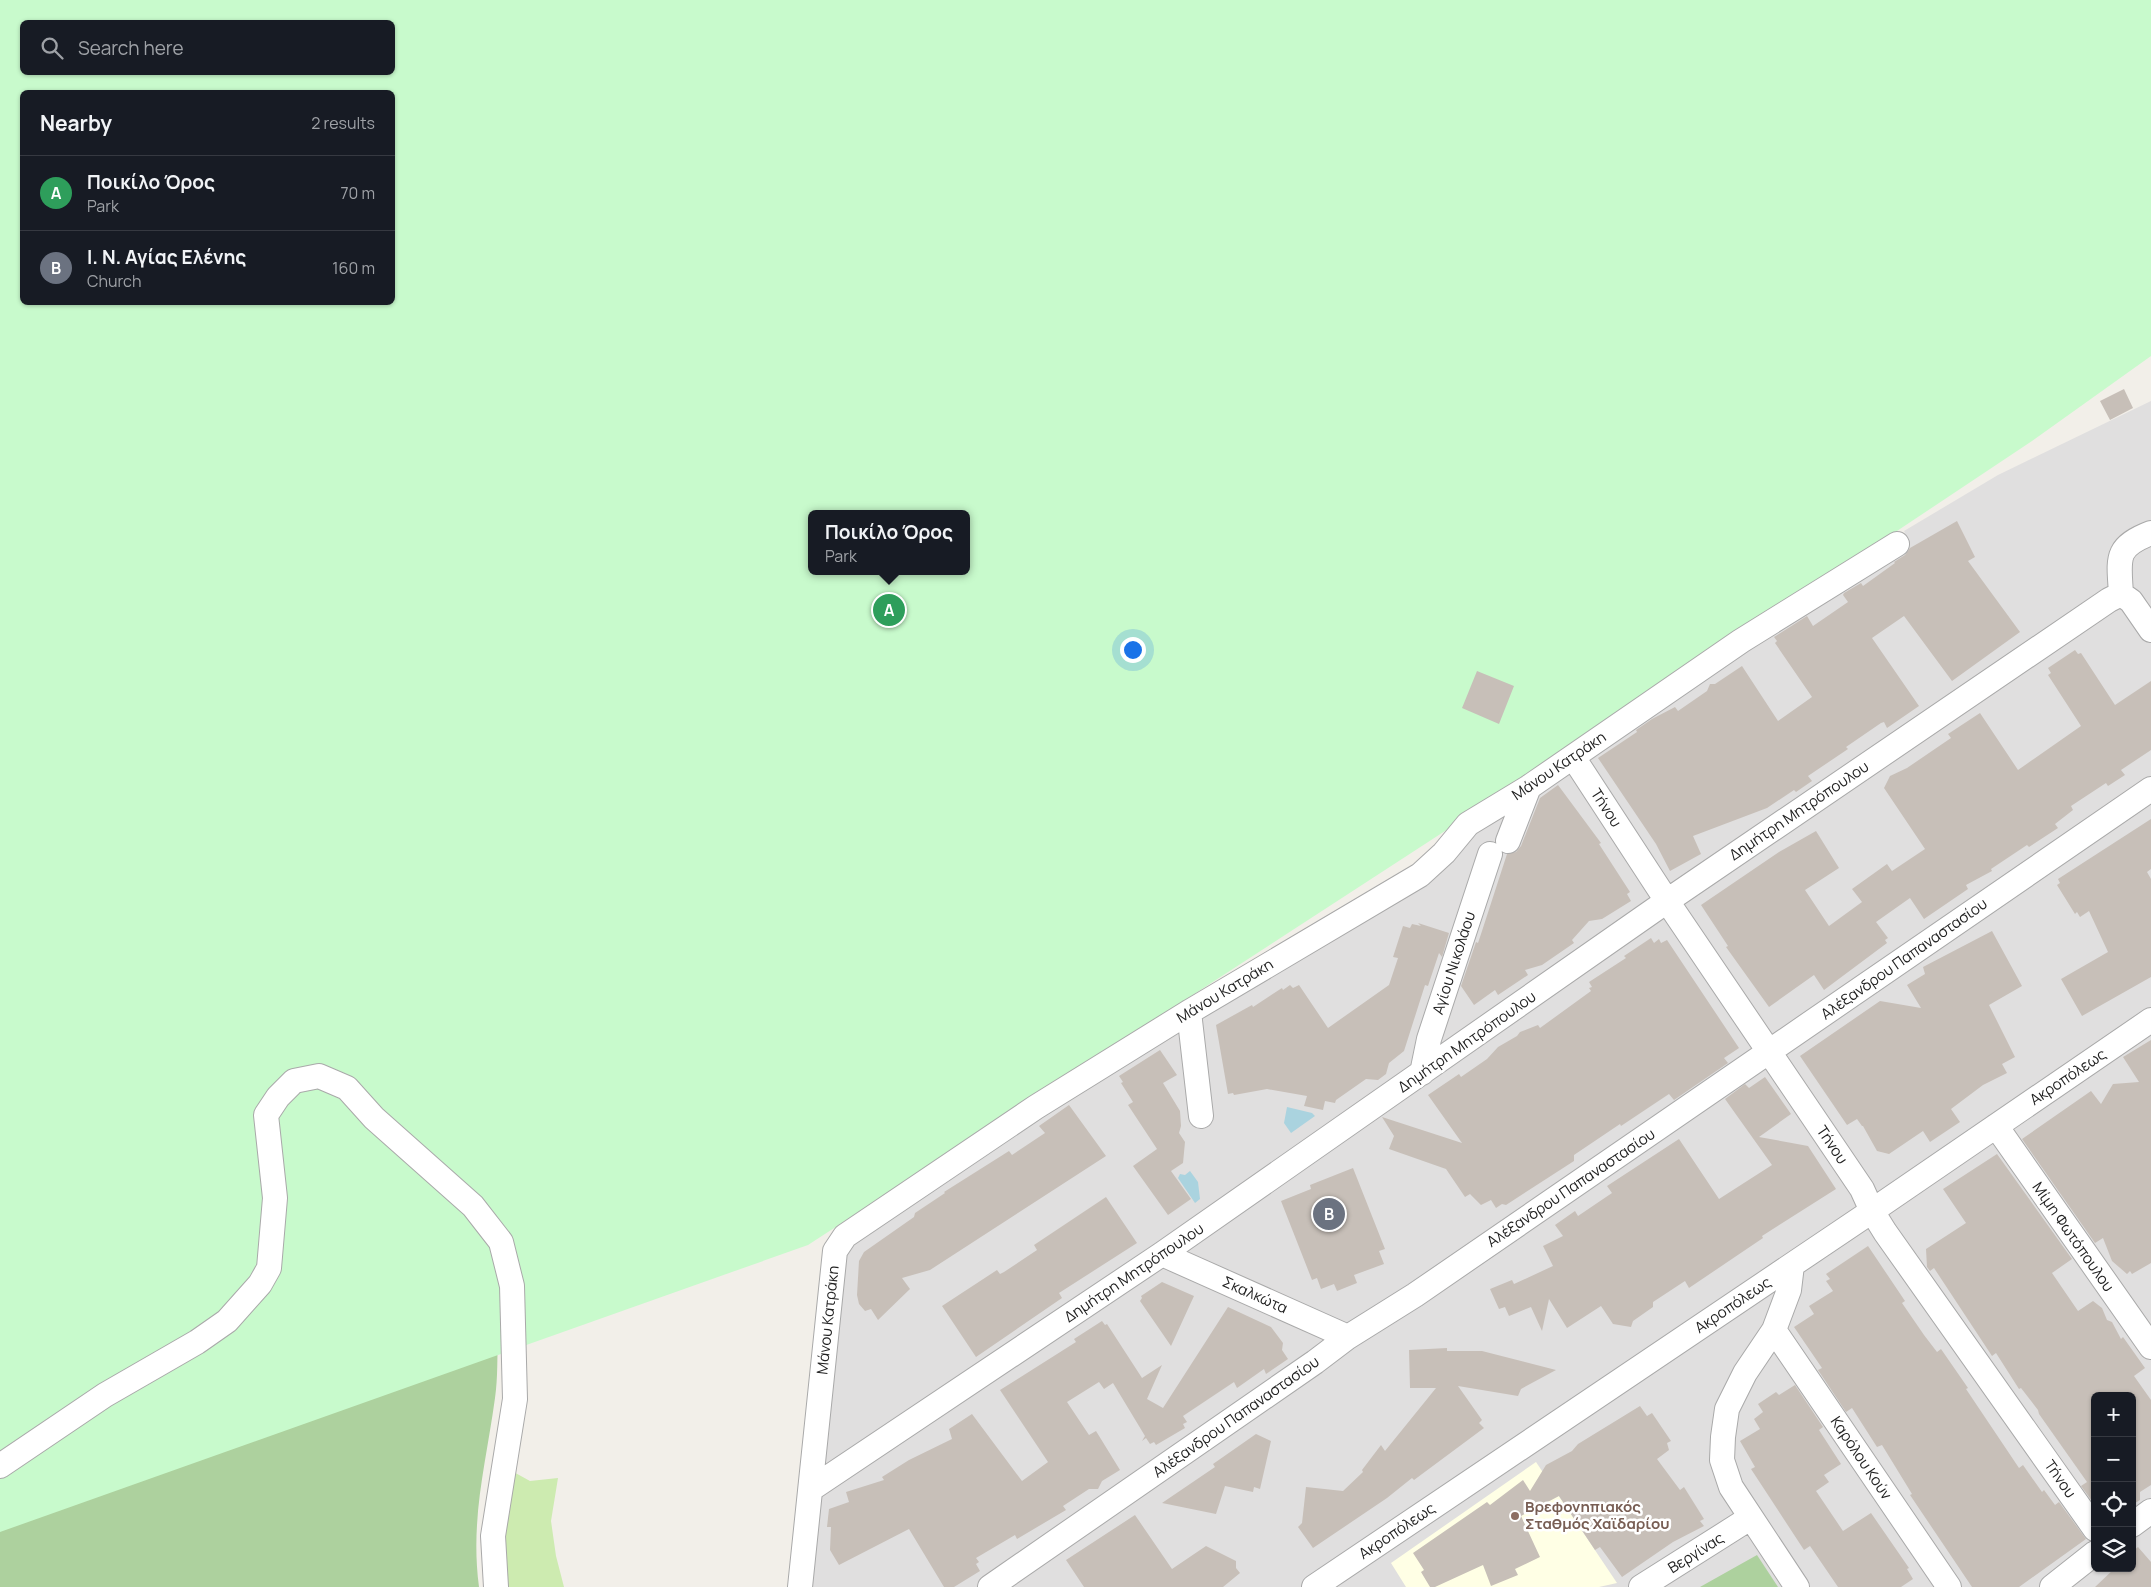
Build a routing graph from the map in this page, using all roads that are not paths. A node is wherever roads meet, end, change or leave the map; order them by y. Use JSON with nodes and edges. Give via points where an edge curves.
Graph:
{"nodes":[{"id":1,"x":2151,"y":532,"type":"edge"},
{"id":2,"x":1897,"y":544,"type":"dead end"},
{"id":3,"x":2121,"y":594,"type":"junction"},
{"id":4,"x":2151,"y":630,"type":"edge"},
{"id":5,"x":1573,"y":757,"type":"junction"},
{"id":6,"x":1529,"y":787,"type":"junction"},
{"id":7,"x":2151,"y":789,"type":"edge"},
{"id":8,"x":1667,"y":901,"type":"junction"},
{"id":9,"x":1189,"y":1012,"type":"junction"},
{"id":10,"x":2151,"y":1020,"type":"edge"},
{"id":11,"x":1769,"y":1052,"type":"junction"},
{"id":12,"x":1422,"y":1073,"type":"junction"},
{"id":13,"x":1201,"y":1116,"type":"dead end"},
{"id":14,"x":1996,"y":1126,"type":"junction"},
{"id":15,"x":1872,"y":1211,"type":"junction"},
{"id":16,"x":1162,"y":1254,"type":"junction"},
{"id":17,"x":1792,"y":1265,"type":"junction"},
{"id":18,"x":1774,"y":1330,"type":"junction"},
{"id":19,"x":1348,"y":1336,"type":"junction"},
{"id":20,"x":2151,"y":1347,"type":"edge"},
{"id":21,"x":0,"y":1466,"type":"edge"},
{"id":22,"x":811,"y":1489,"type":"junction"},
{"id":23,"x":2151,"y":1510,"type":"edge"},
{"id":24,"x":1750,"y":1518,"type":"junction"},
{"id":25,"x":2136,"y":1522,"type":"edge"},
{"id":26,"x":2094,"y":1527,"type":"edge"},
{"id":27,"x":2091,"y":1556,"type":"edge"},
{"id":28,"x":496,"y":1587,"type":"edge"},
{"id":29,"x":800,"y":1587,"type":"edge"},
{"id":30,"x":990,"y":1587,"type":"edge"},
{"id":31,"x":1314,"y":1587,"type":"edge"},
{"id":32,"x":1641,"y":1587,"type":"edge"},
{"id":33,"x":1797,"y":1587,"type":"edge"},
{"id":34,"x":1949,"y":1587,"type":"edge"},
{"id":35,"x":2052,"y":1587,"type":"edge"}],
"edges":[{"from":1,"to":3,"type":"street","via":[[2132,540],[2119,559]]},
{"from":2,"to":5,"type":"street","name":"Μάνου Κατράκη","via":[[1741,641]]},
{"from":3,"to":4,"type":"street","via":[[2131,601]]},
{"from":3,"to":8,"type":"street","name":"Δημήτρη Μητρόπουλου"},
{"from":5,"to":6,"type":"street","name":"Μάνου Κατράκη"},
{"from":5,"to":8,"type":"street","name":"Τήνου"},
{"from":6,"to":9,"type":"street","name":"Μάνου Κατράκη","via":[[1468,824],[1420,875]]},
{"from":6,"to":12,"type":"street","name":"Αγίου Νικολάου","via":[[1499,848],[1429,1039]]},
{"from":7,"to":11,"type":"street","name":"Αλέξανδρου Παπαναστασίου"},
{"from":8,"to":11,"type":"street","name":"Τήνου"},
{"from":8,"to":12,"type":"street","name":"Δημήτρη Μητρόπουλου"},
{"from":9,"to":13,"type":"street"},
{"from":9,"to":22,"type":"street","name":"Μάνου Κατράκη","via":[[1036,1107],[845,1236],[835,1251]]},
{"from":10,"to":14,"type":"street","name":"Ακροπόλεως"},
{"from":11,"to":15,"type":"street","name":"Τήνου","via":[[1862,1189]]},
{"from":11,"to":19,"type":"street","name":"Αλέξανδρου Παπαναστασίου","via":[[1415,1295]]},
{"from":12,"to":16,"type":"street","name":"Δημήτρη Μητρόπουλου"},
{"from":14,"to":15,"type":"street","name":"Ακροπόλεως"},
{"from":14,"to":20,"type":"street","name":"Μίμη Φωτόπουλου"},
{"from":15,"to":17,"type":"street","name":"Ακροπόλεως"},
{"from":15,"to":26,"type":"street","name":"Τήνου"},
{"from":16,"to":19,"type":"street","name":"Σκαλκώτα"},
{"from":16,"to":22,"type":"street","name":"Δημήτρη Μητρόπουλου"},
{"from":17,"to":18,"type":"street","via":[[1789,1290]]},
{"from":17,"to":31,"type":"street","name":"Ακροπόλεως"},
{"from":18,"to":24,"type":"street","via":[[1741,1380],[1728,1409],[1722,1437],[1726,1479]]},
{"from":18,"to":34,"type":"street","name":"Καρόλου Κούν"},
{"from":19,"to":30,"type":"street","name":"Αλέξανδρου Παπαναστασίου","via":[[1316,1362]]},
{"from":21,"to":28,"type":"street","via":[[105,1395],[197,1342],[227,1321],[244,1304],[269,1268],[271,1252],[274,1198],[266,1115],[294,1081],[319,1076],[347,1088],[374,1118],[473,1206],[501,1242],[512,1286],[515,1399],[493,1536]]},
{"from":22,"to":29,"type":"street","name":"Μάνου Κατράκη"},
{"from":23,"to":25,"type":"street"},
{"from":24,"to":32,"type":"street","name":"Βεργίνας"},
{"from":24,"to":33,"type":"street"},
{"from":27,"to":35,"type":"street"}]}
